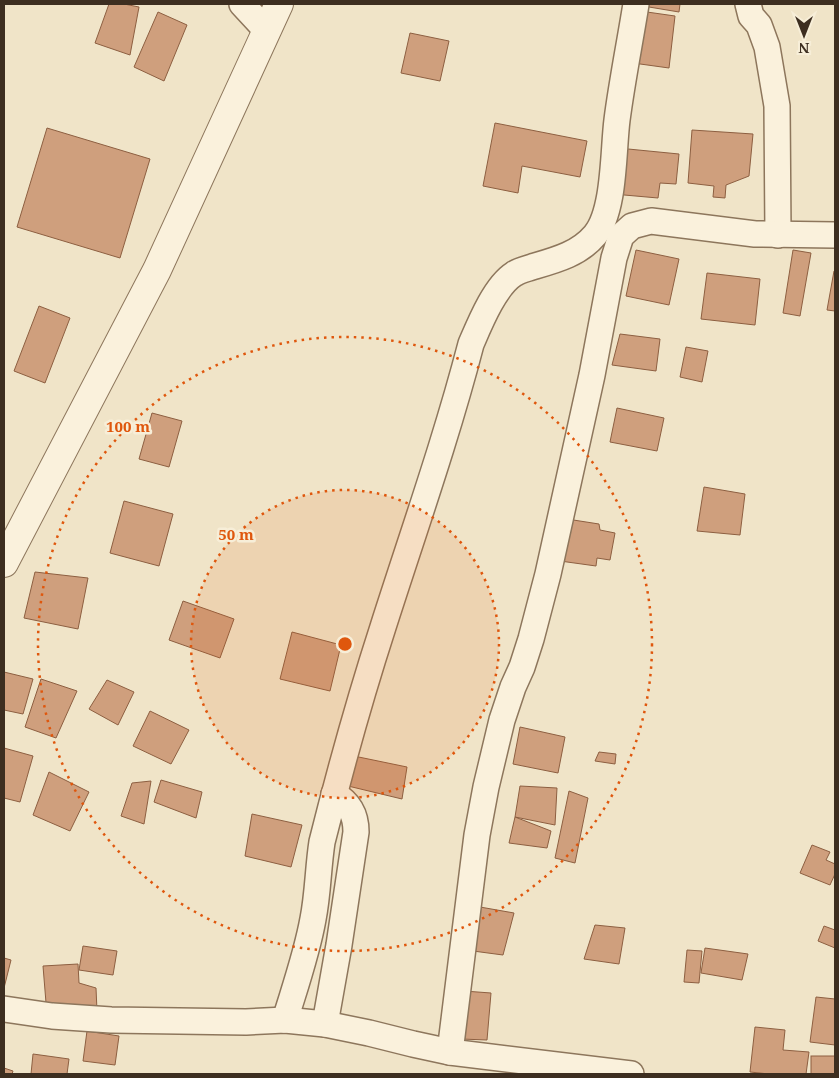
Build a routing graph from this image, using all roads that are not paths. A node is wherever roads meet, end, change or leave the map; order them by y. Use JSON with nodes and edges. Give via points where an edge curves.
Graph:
{"nodes":[{"id":1,"x":242,"y":4,"type":"edge"},
{"id":2,"x":279,"y":4,"type":"edge"},
{"id":3,"x":636,"y":4,"type":"edge"},
{"id":4,"x":748,"y":4,"type":"edge"},
{"id":5,"x":267,"y":31,"type":"junction"},
{"id":6,"x":778,"y":235,"type":"junction"},
{"id":7,"x":835,"y":235,"type":"edge"},
{"id":8,"x":4,"y":563,"type":"edge"},
{"id":9,"x":334,"y":794,"type":"junction"},
{"id":10,"x":4,"y":1009,"type":"edge"},
{"id":11,"x":286,"y":1020,"type":"junction"},
{"id":12,"x":326,"y":1024,"type":"junction"},
{"id":13,"x":450,"y":1052,"type":"junction"},
{"id":14,"x":631,"y":1074,"type":"edge"}],
"edges":[{"from":1,"to":5,"type":"street"},
{"from":2,"to":5,"type":"street"},
{"from":3,"to":9,"type":"street","via":[[617,120],[609,201],[603,222],[597,233],[579,250],[515,273],[497,293],[478,326],[359,703]]},
{"from":4,"to":6,"type":"street","via":[[767,47],[777,106]]},
{"from":5,"to":8,"type":"street","via":[[157,270]]},
{"from":6,"to":7,"type":"street"},
{"from":6,"to":13,"type":"street","via":[[651,221],[632,226],[621,236],[548,574],[522,668],[502,720],[486,787]]},
{"from":9,"to":11,"type":"street","via":[[322,842],[313,920]]},
{"from":9,"to":12,"type":"street","via":[[351,809],[356,832]]},
{"from":10,"to":11,"type":"street","via":[[111,1020]]},
{"from":11,"to":12,"type":"street"},
{"from":12,"to":13,"type":"street"},
{"from":13,"to":14,"type":"street"}]}
